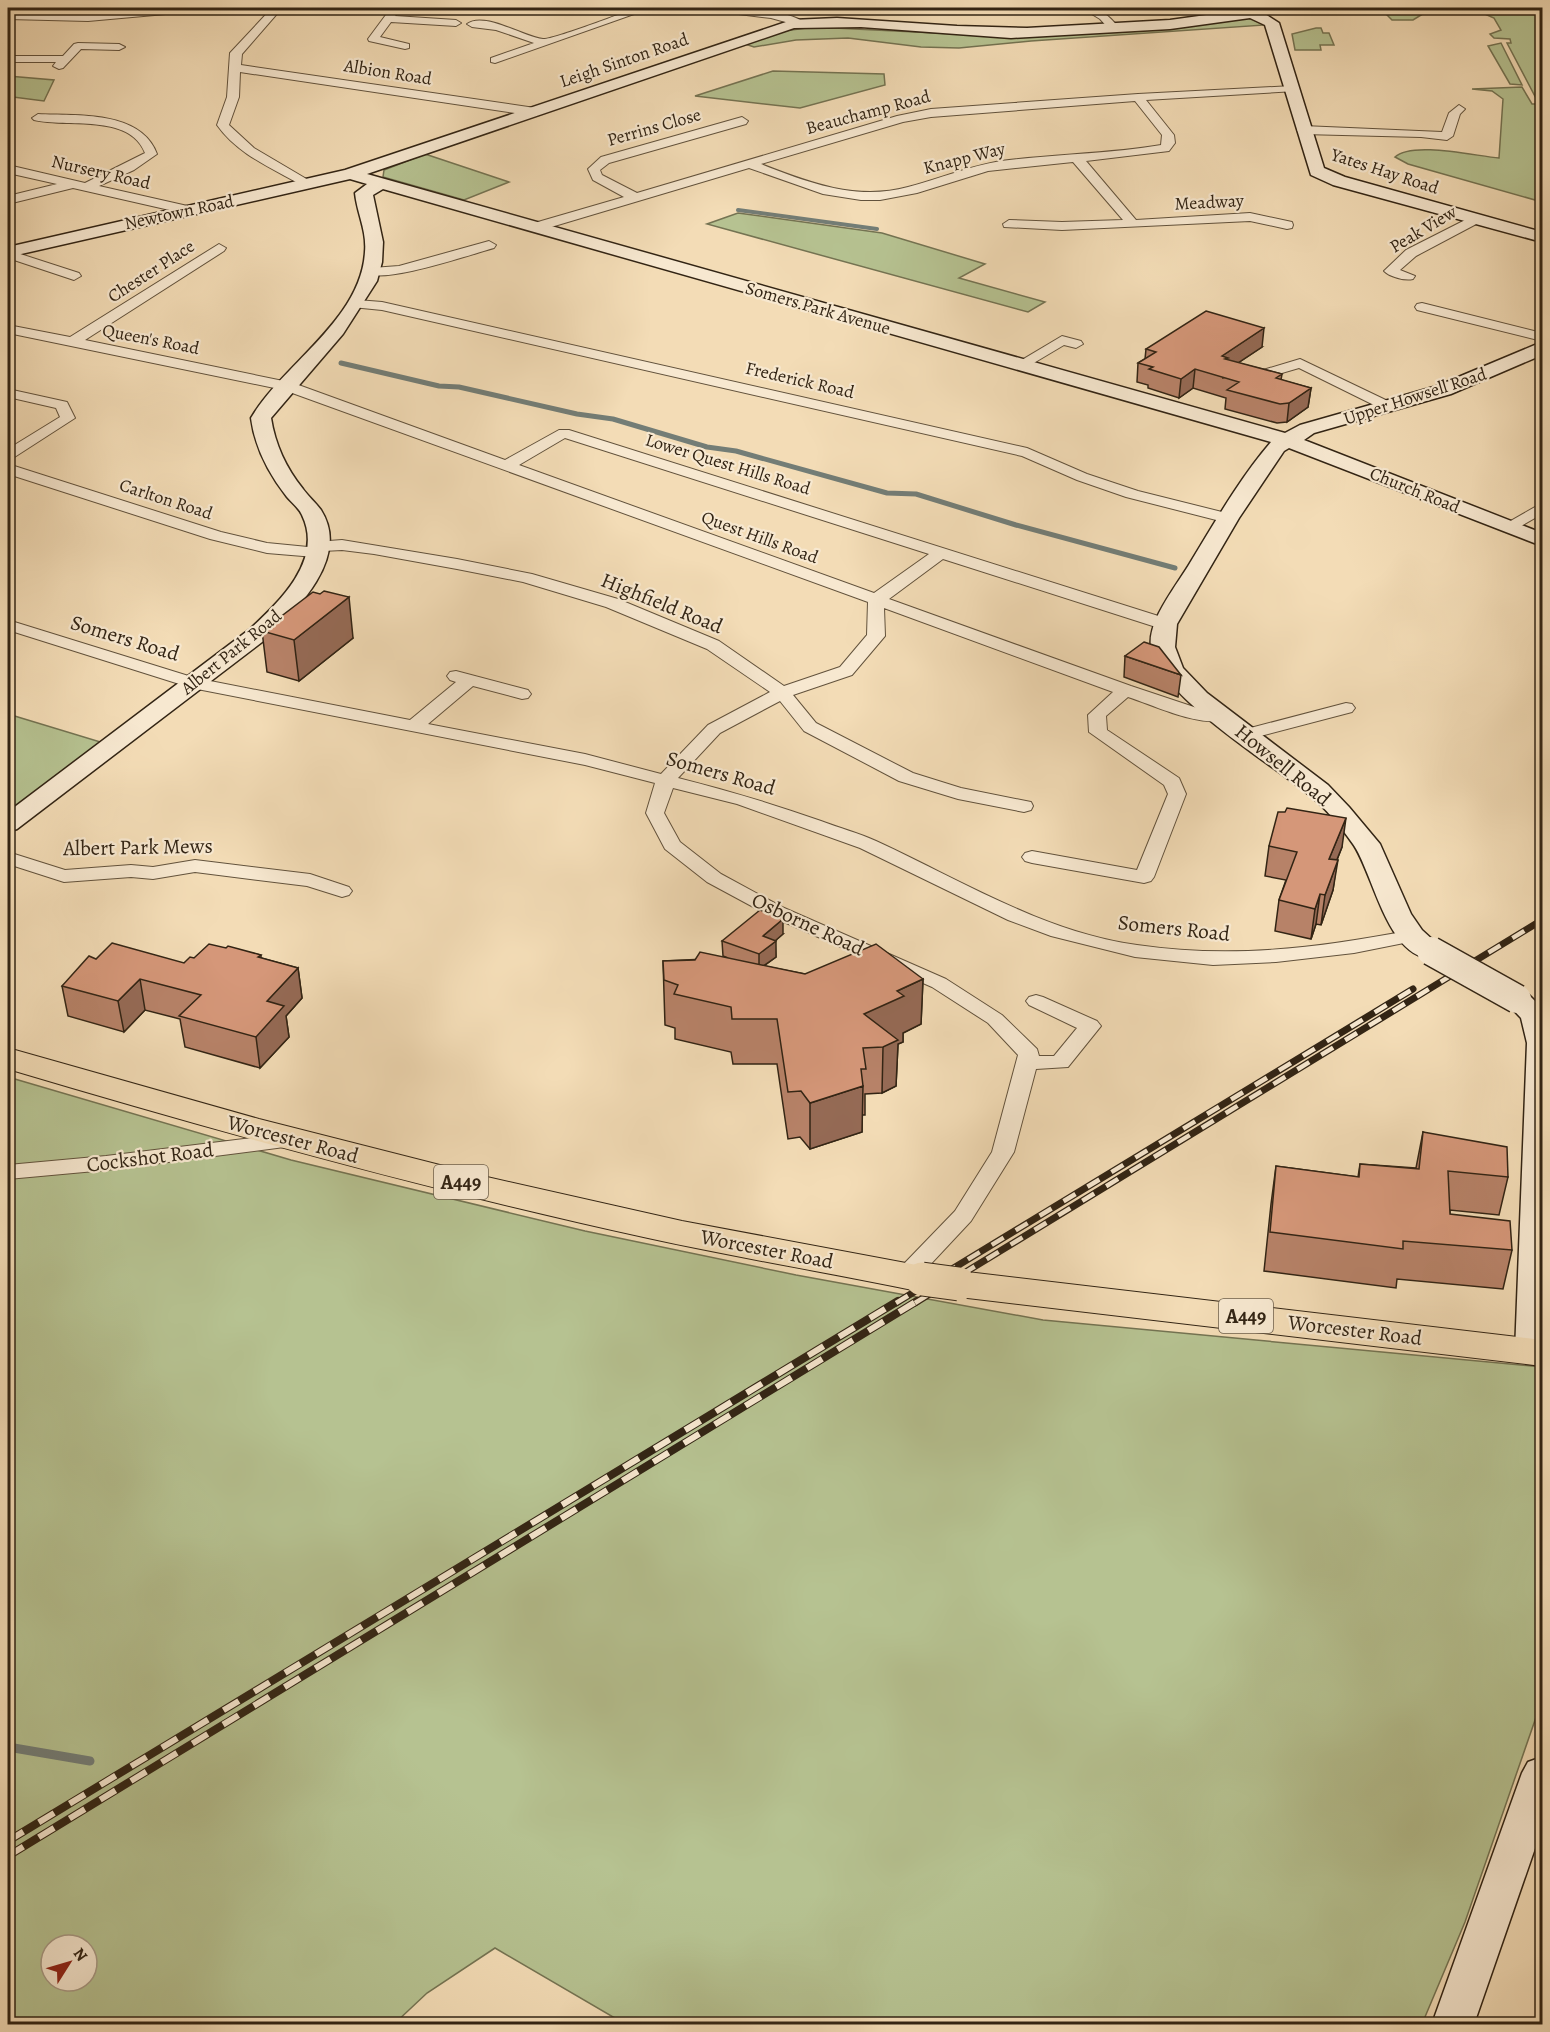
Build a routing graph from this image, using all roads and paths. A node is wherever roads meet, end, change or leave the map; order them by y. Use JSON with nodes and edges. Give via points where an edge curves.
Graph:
{"nodes":[{"id":1,"x":199,"y":8,"type":"edge"},
{"id":2,"x":396,"y":8,"type":"edge"},
{"id":3,"x":646,"y":8,"type":"edge"},
{"id":4,"x":715,"y":8,"type":"edge"},
{"id":5,"x":1087,"y":8,"type":"edge"},
{"id":6,"x":1274,"y":8,"type":"edge"},
{"id":7,"x":276,"y":9,"type":"edge"},
{"id":8,"x":135,"y":11,"type":"edge"},
{"id":9,"x":1251,"y":13,"type":"junction"},
{"id":10,"x":8,"y":16,"type":"edge"},
{"id":11,"x":387,"y":19,"type":"junction"},
{"id":12,"x":456,"y":23,"type":"dead end"},
{"id":13,"x":800,"y":23,"type":"junction"},
{"id":14,"x":472,"y":24,"type":"dead end"},
{"id":15,"x":1114,"y":28,"type":"junction"},
{"id":16,"x":255,"y":30,"type":"junction"},
{"id":17,"x":544,"y":43,"type":"junction"},
{"id":18,"x":405,"y":46,"type":"dead end"},
{"id":19,"x":118,"y":47,"type":"dead end"},
{"id":20,"x":8,"y":59,"type":"edge"},
{"id":21,"x":495,"y":60,"type":"dead end"},
{"id":22,"x":235,"y":68,"type":"junction"},
{"id":23,"x":1292,"y":89,"type":"junction"},
{"id":24,"x":1138,"y":97,"type":"junction"},
{"id":25,"x":1453,"y":111,"type":"dead end"},
{"id":26,"x":535,"y":112,"type":"junction"},
{"id":27,"x":38,"y":118,"type":"dead end"},
{"id":28,"x":742,"y":121,"type":"dead end"},
{"id":29,"x":1304,"y":130,"type":"junction"},
{"id":30,"x":1076,"y":158,"type":"junction"},
{"id":31,"x":750,"y":164,"type":"junction"},
{"id":32,"x":8,"y":169,"type":"edge"},
{"id":33,"x":350,"y":174,"type":"junction"},
{"id":34,"x":381,"y":183,"type":"junction"},
{"id":35,"x":309,"y":184,"type":"junction"},
{"id":36,"x":81,"y":185,"type":"junction"},
{"id":37,"x":636,"y":198,"type":"junction"},
{"id":38,"x":8,"y":200,"type":"edge"},
{"id":39,"x":187,"y":210,"type":"junction"},
{"id":40,"x":1475,"y":219,"type":"junction"},
{"id":41,"x":1009,"y":224,"type":"dead end"},
{"id":42,"x":1133,"y":224,"type":"junction"},
{"id":43,"x":1287,"y":225,"type":"dead end"},
{"id":44,"x":536,"y":227,"type":"junction"},
{"id":45,"x":1542,"y":237,"type":"edge"},
{"id":46,"x":489,"y":245,"type":"dead end"},
{"id":47,"x":219,"y":248,"type":"dead end"},
{"id":48,"x":8,"y":253,"type":"edge"},
{"id":49,"x":1375,"y":269,"type":"dead end"},
{"id":50,"x":1391,"y":271,"type":"junction"},
{"id":51,"x":372,"y":272,"type":"junction"},
{"id":52,"x":74,"y":276,"type":"dead end"},
{"id":53,"x":1408,"y":276,"type":"dead end"},
{"id":54,"x":357,"y":304,"type":"junction"},
{"id":55,"x":1422,"y":307,"type":"dead end"},
{"id":56,"x":8,"y":329,"type":"edge"},
{"id":57,"x":1542,"y":337,"type":"edge"},
{"id":58,"x":71,"y":343,"type":"junction"},
{"id":59,"x":1076,"y":344,"type":"dead end"},
{"id":60,"x":1542,"y":348,"type":"edge"},
{"id":61,"x":1022,"y":364,"type":"junction"},
{"id":62,"x":1258,"y":376,"type":"edge"},
{"id":63,"x":288,"y":386,"type":"junction"},
{"id":64,"x":8,"y":393,"type":"edge"},
{"id":65,"x":1389,"y":407,"type":"junction"},
{"id":66,"x":1286,"y":440,"type":"junction"},
{"id":67,"x":8,"y":456,"type":"edge"},
{"id":68,"x":507,"y":465,"type":"junction"},
{"id":69,"x":8,"y":469,"type":"edge"},
{"id":70,"x":1542,"y":508,"type":"edge"},
{"id":71,"x":1228,"y":518,"type":"junction"},
{"id":72,"x":1508,"y":527,"type":"junction"},
{"id":73,"x":1542,"y":540,"type":"edge"},
{"id":74,"x":316,"y":549,"type":"junction"},
{"id":75,"x":942,"y":552,"type":"junction"},
{"id":76,"x":876,"y":600,"type":"junction"},
{"id":77,"x":1165,"y":624,"type":"junction"},
{"id":78,"x":8,"y":625,"type":"edge"},
{"id":79,"x":192,"y":683,"type":"junction"},
{"id":80,"x":1125,"y":690,"type":"junction"},
{"id":81,"x":782,"y":693,"type":"junction"},
{"id":82,"x":522,"y":694,"type":"dead end"},
{"id":83,"x":1346,"y":708,"type":"dead end"},
{"id":84,"x":1221,"y":716,"type":"junction"},
{"id":85,"x":414,"y":727,"type":"junction"},
{"id":86,"x":1245,"y":735,"type":"junction"},
{"id":87,"x":666,"y":779,"type":"junction"},
{"id":88,"x":1024,"y":806,"type":"dead end"},
{"id":89,"x":8,"y":824,"type":"edge"},
{"id":90,"x":1032,"y":857,"type":"dead end"},
{"id":91,"x":8,"y":858,"type":"edge"},
{"id":92,"x":342,"y":891,"type":"dead end"},
{"id":93,"x":1421,"y":943,"type":"junction"},
{"id":94,"x":1036,"y":1001,"type":"dead end"},
{"id":95,"x":8,"y":1058,"type":"edge"},
{"id":96,"x":1028,"y":1063,"type":"junction"},
{"id":97,"x":292,"y":1140,"type":"junction"},
{"id":98,"x":8,"y":1172,"type":"edge"},
{"id":99,"x":914,"y":1277,"type":"junction"},
{"id":100,"x":1537,"y":1352,"type":"edge"},
{"id":101,"x":1542,"y":1773,"type":"edge"},
{"id":102,"x":1454,"y":2025,"type":"edge"}],
"edges":[{"from":1,"to":8,"type":"street"},
{"from":2,"to":11,"type":"street"},
{"from":3,"to":17,"type":"street"},
{"from":4,"to":13,"type":"street","via":[[764,13]]},
{"from":5,"to":15,"type":"street"},
{"from":6,"to":9,"type":"street","name":"Leigh Sinton Road"},
{"from":7,"to":16,"type":"street"},
{"from":7,"to":16,"type":"street","via":[[284,20],[266,30]]},
{"from":8,"to":10,"type":"street","via":[[88,18]]},
{"from":9,"to":15,"type":"street","name":"Leigh Sinton Road"},
{"from":9,"to":23,"type":"street","name":"Yates Hay Road","via":[[1272,23]]},
{"from":11,"to":12,"type":"street"},
{"from":11,"to":18,"type":"street","via":[[373,39]]},
{"from":13,"to":15,"type":"street","name":"Leigh Sinton Road","via":[[1004,33]]},
{"from":13,"to":26,"type":"street","name":"Leigh Sinton Road"},
{"from":14,"to":17,"type":"street","via":[[498,27]]},
{"from":16,"to":22,"type":"street","via":[[236,52]]},
{"from":17,"to":21,"type":"street"},
{"from":19,"to":20,"type":"street","via":[[78,46],[63,62]]},
{"from":22,"to":26,"type":"street","name":"Albion Road"},
{"from":22,"to":35,"type":"street","via":[[231,110],[223,125],[228,133]]},
{"from":23,"to":24,"type":"street","name":"Beauchamp Road"},
{"from":23,"to":29,"type":"street","name":"Yates Hay Road"},
{"from":24,"to":30,"type":"street","name":"Knapp Way","via":[[1168,135],[1165,147]]},
{"from":24,"to":31,"type":"street","name":"Beauchamp Road","via":[[968,108],[901,118]]},
{"from":25,"to":29,"type":"street","via":[[1447,138],[1421,133]]},
{"from":26,"to":33,"type":"street","name":"Leigh Sinton Road"},
{"from":27,"to":36,"type":"street","via":[[123,128],[142,137],[148,146],[151,154],[130,167]]},
{"from":28,"to":37,"type":"street","name":"Perrins Close","via":[[605,160],[594,169],[597,177]]},
{"from":29,"to":40,"type":"street","name":"Yates Hay Road","via":[[1317,171],[1326,177]]},
{"from":30,"to":31,"type":"street","name":"Knapp Way","via":[[998,165],[898,194],[872,197],[821,191]]},
{"from":30,"to":42,"type":"street"},
{"from":31,"to":37,"type":"street","name":"Beauchamp Road"},
{"from":32,"to":36,"type":"street","name":"Nursery Road"},
{"from":33,"to":34,"type":"street","name":"Somers Park Avenue"},
{"from":33,"to":35,"type":"street","name":"Newtown Road"},
{"from":34,"to":44,"type":"street","name":"Somers Park Avenue"},
{"from":34,"to":51,"type":"street","name":"Albert Park Road","via":[[364,193],[374,235]]},
{"from":35,"to":39,"type":"street","name":"Newtown Road"},
{"from":36,"to":38,"type":"street"},
{"from":36,"to":39,"type":"street","name":"Nursery Road"},
{"from":37,"to":44,"type":"street","name":"Beauchamp Road"},
{"from":39,"to":48,"type":"street","name":"Newtown Road"},
{"from":40,"to":45,"type":"street","name":"Yates Hay Road"},
{"from":40,"to":50,"type":"street","name":"Peak View","via":[[1411,253]]},
{"from":41,"to":42,"type":"street","name":"Meadway"},
{"from":42,"to":43,"type":"street","name":"Meadway","via":[[1250,217]]},
{"from":44,"to":61,"type":"street","name":"Somers Park Avenue"},
{"from":46,"to":51,"type":"street","via":[[463,249],[400,270]]},
{"from":47,"to":58,"type":"street","name":"Chester Place"},
{"from":48,"to":52,"type":"street"},
{"from":49,"to":50,"type":"street","name":"Peak View"},
{"from":50,"to":53,"type":"street","name":"Peak View"},
{"from":51,"to":54,"type":"street","name":"Albert Park Road"},
{"from":54,"to":63,"type":"street","name":"Albert Park Road"},
{"from":54,"to":71,"type":"street","name":"Frederick Road","via":[[382,306],[585,351],[1027,453],[1132,494]]},
{"from":55,"to":57,"type":"street"},
{"from":56,"to":58,"type":"street","name":"Queen's Road"},
{"from":58,"to":63,"type":"street","name":"Queen's Road"},
{"from":59,"to":61,"type":"street","via":[[1062,340]]},
{"from":60,"to":65,"type":"street","name":"Upper Howsell Road","via":[[1444,390]]},
{"from":61,"to":66,"type":"street","name":"Somers Park Avenue"},
{"from":62,"to":65,"type":"street","via":[[1299,363]]},
{"from":63,"to":68,"type":"street","name":"Quest Hills Road"},
{"from":63,"to":74,"type":"street","name":"Albert Park Road","via":[[261,418],[263,432],[278,467],[312,513],[318,536]]},
{"from":64,"to":67,"type":"street","via":[[62,405],[68,417]]},
{"from":65,"to":66,"type":"street","name":"Upper Howsell Road","via":[[1307,429]]},
{"from":66,"to":71,"type":"street","via":[[1277,447]]},
{"from":66,"to":72,"type":"street","name":"Church Road"},
{"from":68,"to":75,"type":"street","name":"Lower Quest Hills Road","via":[[564,433]]},
{"from":68,"to":76,"type":"street","name":"Quest Hills Road"},
{"from":69,"to":74,"type":"street","name":"Carlton Road","via":[[216,536],[267,548]]},
{"from":70,"to":72,"type":"street"},
{"from":71,"to":77,"type":"street"},
{"from":72,"to":73,"type":"street","name":"Church Road"},
{"from":74,"to":79,"type":"street","name":"Albert Park Road","via":[[304,586],[290,604],[258,634]]},
{"from":74,"to":81,"type":"street","name":"Highfield Road","via":[[342,545],[457,564],[526,578],[612,603],[713,645]]},
{"from":75,"to":76,"type":"street"},
{"from":75,"to":77,"type":"street","name":"Lower Quest Hills Road"},
{"from":76,"to":80,"type":"street","name":"Quest Hills Road"},
{"from":76,"to":81,"type":"street","via":[[876,636],[846,671]]},
{"from":77,"to":84,"type":"street","name":"Howsell Road","via":[[1163,646],[1172,670]]},
{"from":78,"to":79,"type":"street","name":"Somers Road"},
{"from":79,"to":85,"type":"street","name":"Somers Road"},
{"from":79,"to":89,"type":"street","name":"Albert Park Road"},
{"from":80,"to":84,"type":"street","name":"Quest Hills Road","via":[[1204,716]]},
{"from":80,"to":90,"type":"street","via":[[1097,715],[1098,732],[1172,782],[1177,794],[1144,877]]},
{"from":81,"to":87,"type":"street","via":[[714,729]]},
{"from":81,"to":88,"type":"street","name":"Highfield Road","via":[[810,727],[906,777],[958,793]]},
{"from":82,"to":85,"type":"street","via":[[461,677]]},
{"from":83,"to":86,"type":"street"},
{"from":84,"to":86,"type":"street","name":"Howsell Road"},
{"from":85,"to":87,"type":"street","name":"Somers Road"},
{"from":86,"to":93,"type":"street","name":"Howsell Road","via":[[1319,790],[1367,844],[1397,914]]},
{"from":87,"to":93,"type":"street","name":"Somers Road","via":[[744,800],[867,844],[1015,916],[1058,932],[1135,951],[1213,958]]},
{"from":87,"to":96,"type":"street","name":"Osborne Road","via":[[655,813],[672,845],[714,878],[775,911],[939,983],[994,1018],[1029,1054]]},
{"from":91,"to":92,"type":"street","name":"Albert Park Mews","via":[[64,876],[153,873],[195,866],[310,880]]},
{"from":93,"to":100,"type":"street","name":"Howsell Road","bridge":true,"via":[[1528,1006],[1540,1025]]},
{"from":94,"to":96,"type":"street","via":[[1090,1026],[1060,1062]]},
{"from":95,"to":97,"type":"highway","name":"Worcester Road","number":"A449"},
{"from":96,"to":99,"type":"street","via":[[1003,1152],[963,1216]]},
{"from":97,"to":98,"type":"street","name":"Cockshot Road"},
{"from":97,"to":99,"type":"highway","name":"Worcester Road","number":"A449","via":[[650,1227]]},
{"from":99,"to":100,"type":"highway","name":"Worcester Road","number":"A449","bridge":true},
{"from":101,"to":102,"type":"street"}]}
